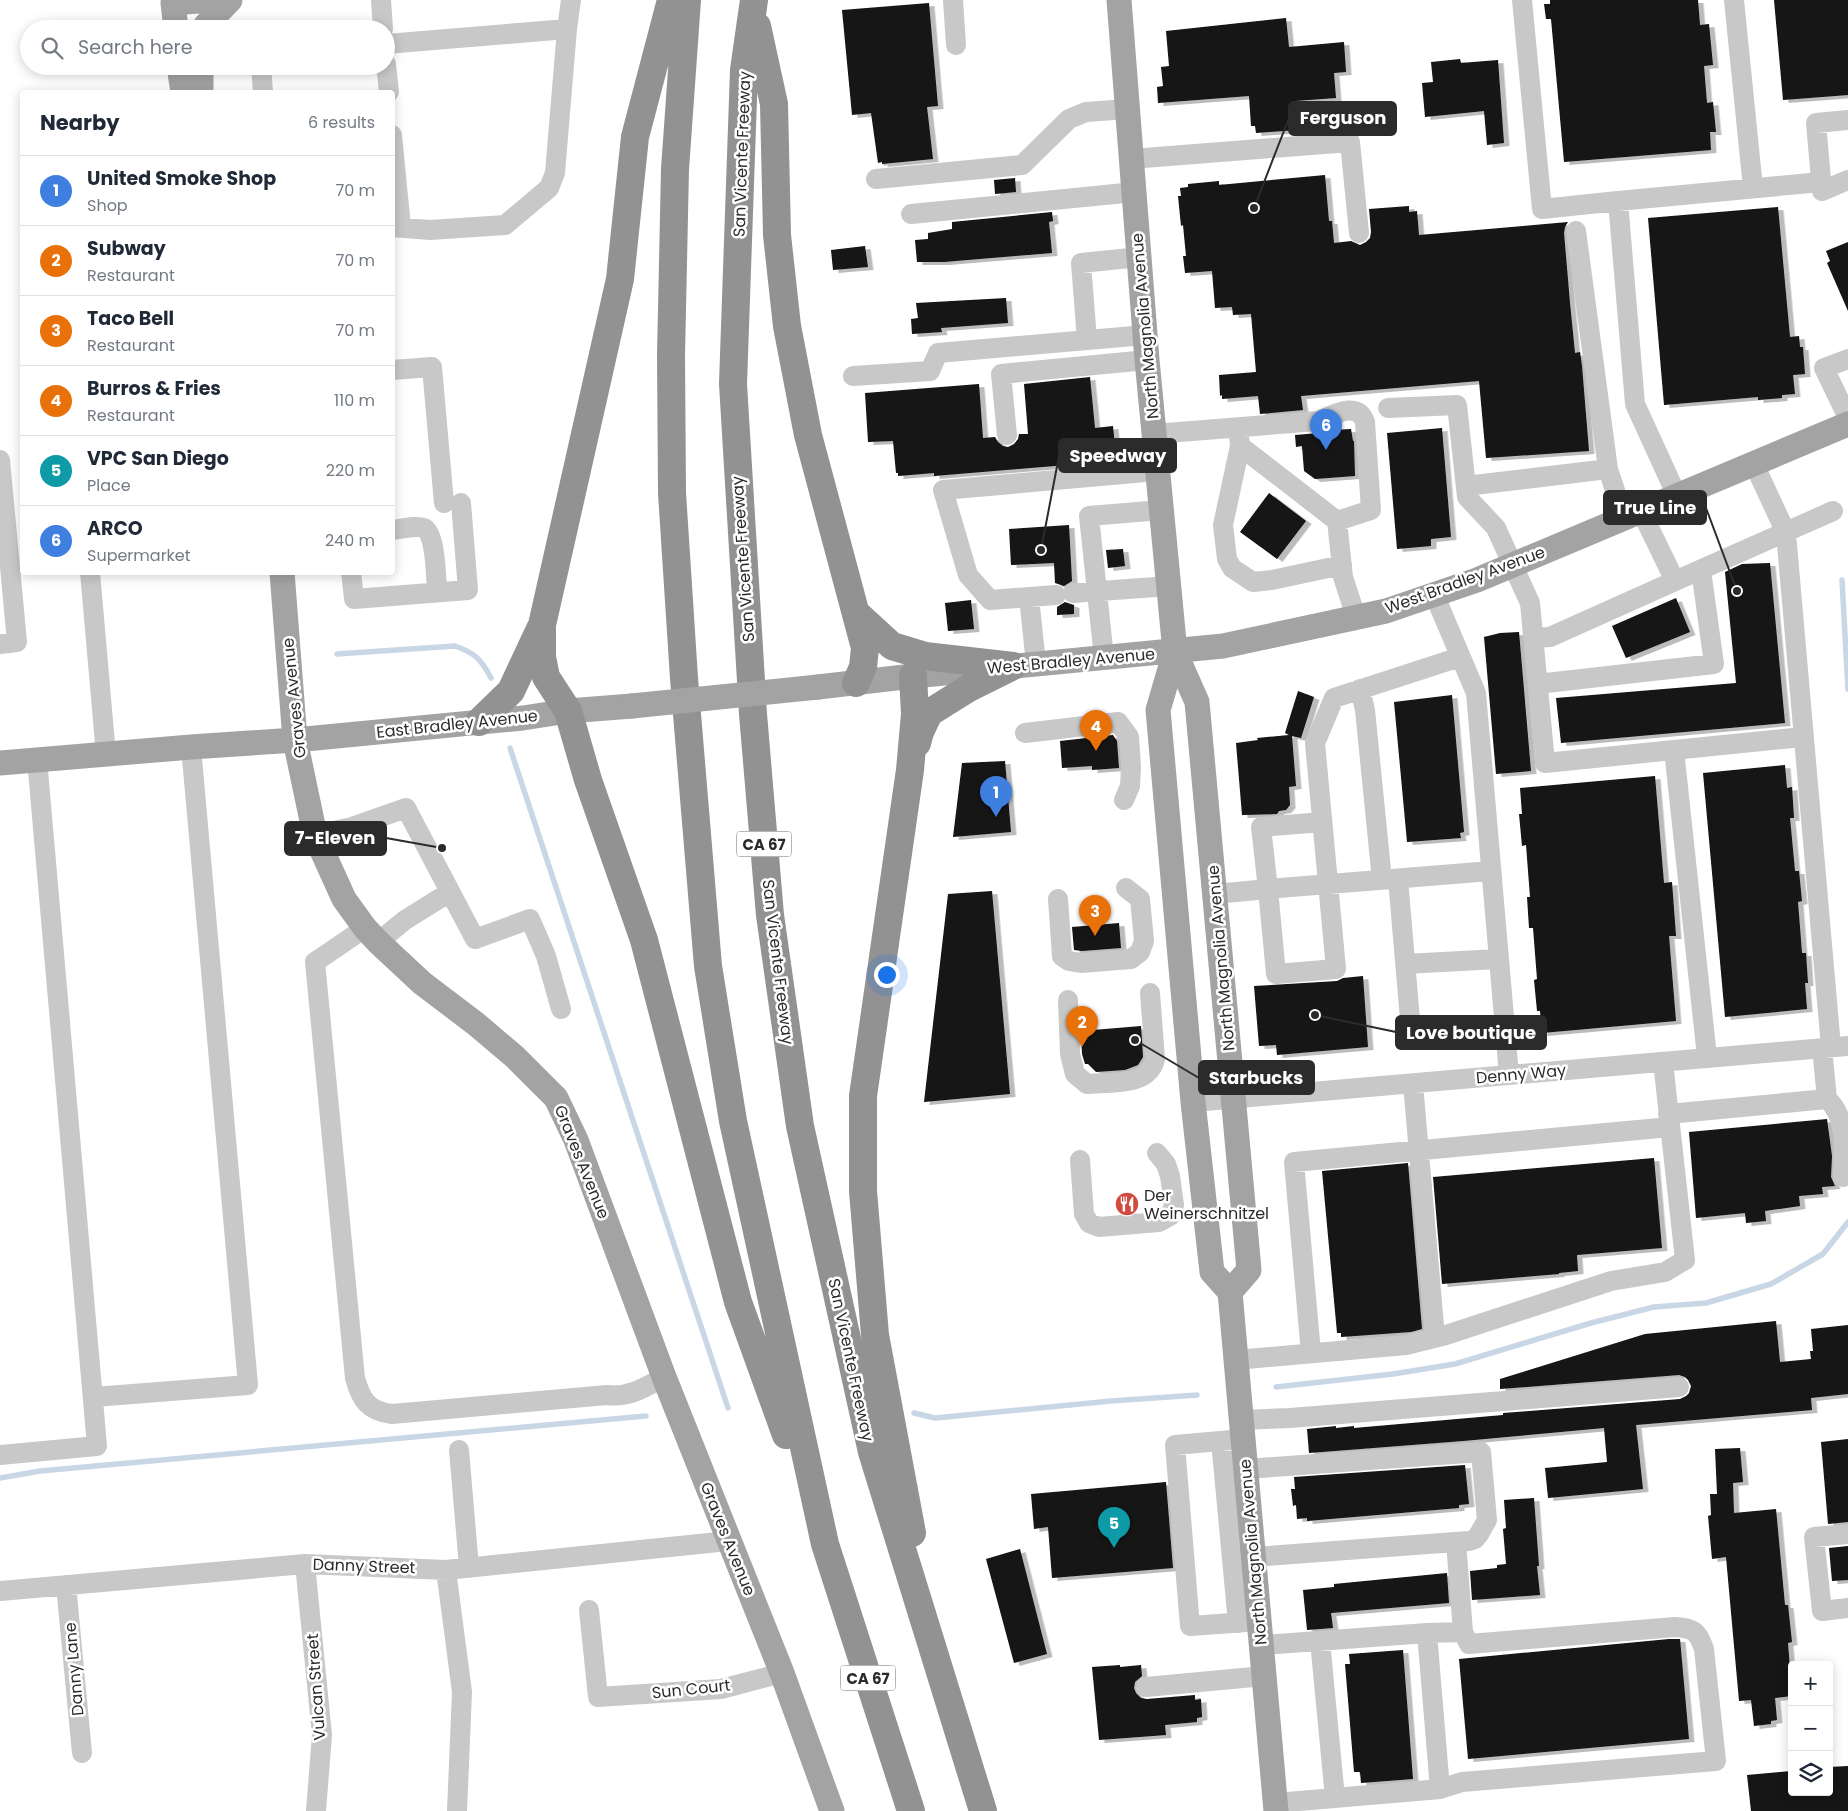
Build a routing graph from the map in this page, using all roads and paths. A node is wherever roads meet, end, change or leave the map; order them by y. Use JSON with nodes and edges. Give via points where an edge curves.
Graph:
{"nodes":[{"id":1,"x":211,"y":0,"type":"edge"},
{"id":2,"x":230,"y":0,"type":"edge"},
{"id":3,"x":381,"y":0,"type":"edge"},
{"id":4,"x":571,"y":0,"type":"edge"},
{"id":5,"x":671,"y":0,"type":"edge"},
{"id":6,"x":687,"y":0,"type":"edge"},
{"id":7,"x":953,"y":0,"type":"edge"},
{"id":8,"x":1119,"y":0,"type":"edge"},
{"id":9,"x":1522,"y":0,"type":"edge"},
{"id":10,"x":1734,"y":0,"type":"edge"},
{"id":11,"x":173,"y":2,"type":"edge"},
{"id":12,"x":753,"y":3,"type":"edge"},
{"id":13,"x":175,"y":20,"type":"edge"},
{"id":14,"x":211,"y":20,"type":"edge"},
{"id":15,"x":382,"y":20,"type":"edge"},
{"id":16,"x":567,"y":29,"type":"junction"},
{"id":17,"x":395,"y":43,"type":"edge"},
{"id":18,"x":956,"y":45,"type":"dead end"},
{"id":19,"x":181,"y":75,"type":"edge"},
{"id":20,"x":202,"y":75,"type":"edge"},
{"id":21,"x":262,"y":75,"type":"edge"},
{"id":22,"x":387,"y":75,"type":"edge"},
{"id":23,"x":184,"y":90,"type":"edge"},
{"id":24,"x":201,"y":90,"type":"edge"},
{"id":25,"x":263,"y":90,"type":"edge"},
{"id":26,"x":389,"y":90,"type":"edge"},
{"id":27,"x":1128,"y":109,"type":"junction"},
{"id":28,"x":1848,"y":120,"type":"edge"},
{"id":29,"x":1131,"y":159,"type":"junction"},
{"id":30,"x":876,"y":179,"type":"dead end"},
{"id":31,"x":1848,"y":180,"type":"edge"},
{"id":32,"x":1821,"y":182,"type":"junction"},
{"id":33,"x":1753,"y":188,"type":"junction"},
{"id":34,"x":395,"y":190,"type":"edge"},
{"id":35,"x":1135,"y":192,"type":"junction"},
{"id":36,"x":1618,"y":202,"type":"junction"},
{"id":37,"x":911,"y":214,"type":"dead end"},
{"id":38,"x":397,"y":227,"type":"edge"},
{"id":39,"x":1576,"y":231,"type":"dead end"},
{"id":40,"x":1359,"y":233,"type":"dead end"},
{"id":41,"x":1140,"y":257,"type":"junction"},
{"id":42,"x":1145,"y":335,"type":"junction"},
{"id":43,"x":1088,"y":340,"type":"junction"},
{"id":44,"x":1848,"y":359,"type":"edge"},
{"id":45,"x":1147,"y":360,"type":"junction"},
{"id":46,"x":395,"y":370,"type":"edge"},
{"id":47,"x":853,"y":376,"type":"dead end"},
{"id":48,"x":1388,"y":408,"type":"dead end"},
{"id":49,"x":1848,"y":418,"type":"edge"},
{"id":50,"x":1848,"y":424,"type":"edge"},
{"id":51,"x":1154,"y":434,"type":"junction"},
{"id":52,"x":1007,"y":435,"type":"dead end"},
{"id":53,"x":1239,"y":437,"type":"junction"},
{"id":54,"x":0,"y":460,"type":"edge"},
{"id":55,"x":1754,"y":464,"type":"junction"},
{"id":56,"x":1608,"y":469,"type":"junction"},
{"id":57,"x":1158,"y":471,"type":"junction"},
{"id":58,"x":1466,"y":486,"type":"junction"},
{"id":59,"x":1677,"y":496,"type":"junction"},
{"id":60,"x":1161,"y":510,"type":"junction"},
{"id":61,"x":1833,"y":511,"type":"dead end"},
{"id":62,"x":1632,"y":515,"type":"junction"},
{"id":63,"x":1337,"y":521,"type":"junction"},
{"id":64,"x":395,"y":530,"type":"edge"},
{"id":65,"x":1786,"y":533,"type":"junction"},
{"id":66,"x":1342,"y":565,"type":"junction"},
{"id":67,"x":1512,"y":565,"type":"junction"},
{"id":68,"x":1701,"y":570,"type":"junction"},
{"id":69,"x":90,"y":575,"type":"edge"},
{"id":70,"x":282,"y":575,"type":"edge"},
{"id":71,"x":351,"y":575,"type":"edge"},
{"id":72,"x":1675,"y":581,"type":"junction"},
{"id":73,"x":1168,"y":586,"type":"junction"},
{"id":74,"x":437,"y":592,"type":"junction"},
{"id":75,"x":1097,"y":592,"type":"junction"},
{"id":76,"x":1434,"y":594,"type":"junction"},
{"id":77,"x":1029,"y":597,"type":"junction"},
{"id":78,"x":856,"y":613,"type":"junction"},
{"id":79,"x":1356,"y":617,"type":"junction"},
{"id":80,"x":542,"y":625,"type":"junction"},
{"id":81,"x":1533,"y":638,"type":"junction"},
{"id":82,"x":0,"y":644,"type":"edge"},
{"id":83,"x":1175,"y":652,"type":"junction"},
{"id":84,"x":1460,"y":657,"type":"junction"},
{"id":85,"x":1104,"y":658,"type":"junction"},
{"id":86,"x":1024,"y":665,"type":"junction"},
{"id":87,"x":913,"y":676,"type":"junction"},
{"id":88,"x":856,"y":683,"type":"junction"},
{"id":89,"x":1538,"y":684,"type":"junction"},
{"id":90,"x":1360,"y":690,"type":"junction"},
{"id":91,"x":568,"y":711,"type":"junction"},
{"id":92,"x":480,"y":722,"type":"junction"},
{"id":93,"x":1025,"y":733,"type":"dead end"},
{"id":94,"x":1804,"y":737,"type":"junction"},
{"id":95,"x":296,"y":740,"type":"junction"},
{"id":96,"x":191,"y":747,"type":"junction"},
{"id":97,"x":1674,"y":750,"type":"junction"},
{"id":98,"x":106,"y":754,"type":"junction"},
{"id":99,"x":37,"y":759,"type":"junction"},
{"id":100,"x":0,"y":763,"type":"edge"},
{"id":101,"x":910,"y":770,"type":"junction"},
{"id":102,"x":1124,"y":800,"type":"dead end"},
{"id":103,"x":1322,"y":822,"type":"junction"},
{"id":104,"x":315,"y":835,"type":"junction"},
{"id":105,"x":1491,"y":871,"type":"junction"},
{"id":106,"x":1390,"y":879,"type":"junction"},
{"id":107,"x":1328,"y":884,"type":"junction"},
{"id":108,"x":1126,"y":888,"type":"dead end"},
{"id":109,"x":1268,"y":889,"type":"junction"},
{"id":110,"x":450,"y":892,"type":"junction"},
{"id":111,"x":1215,"y":894,"type":"junction"},
{"id":112,"x":1058,"y":898,"type":"dead end"},
{"id":113,"x":372,"y":935,"type":"junction"},
{"id":114,"x":1498,"y":959,"type":"junction"},
{"id":115,"x":1405,"y":964,"type":"junction"},
{"id":116,"x":1150,"y":993,"type":"dead end"},
{"id":117,"x":1068,"y":1000,"type":"dead end"},
{"id":118,"x":561,"y":1009,"type":"dead end"},
{"id":119,"x":1504,"y":1024,"type":"junction"},
{"id":120,"x":1833,"y":1047,"type":"edge"},
{"id":121,"x":1707,"y":1057,"type":"junction"},
{"id":122,"x":1663,"y":1062,"type":"junction"},
{"id":123,"x":1509,"y":1075,"type":"junction"},
{"id":124,"x":1413,"y":1084,"type":"junction"},
{"id":125,"x":1233,"y":1099,"type":"junction"},
{"id":126,"x":1827,"y":1099,"type":"junction"},
{"id":127,"x":1193,"y":1102,"type":"junction"},
{"id":128,"x":1669,"y":1120,"type":"junction"},
{"id":129,"x":1420,"y":1150,"type":"junction"},
{"id":130,"x":1157,"y":1154,"type":"dead end"},
{"id":131,"x":1080,"y":1160,"type":"dead end"},
{"id":132,"x":1843,"y":1177,"type":"dead end"},
{"id":133,"x":1230,"y":1292,"type":"junction"},
{"id":134,"x":1435,"y":1337,"type":"junction"},
{"id":135,"x":1311,"y":1353,"type":"junction"},
{"id":136,"x":1236,"y":1360,"type":"junction"},
{"id":137,"x":664,"y":1377,"type":"junction"},
{"id":138,"x":1679,"y":1387,"type":"dead end"},
{"id":139,"x":94,"y":1397,"type":"junction"},
{"id":140,"x":1236,"y":1434,"type":"junction"},
{"id":141,"x":459,"y":1450,"type":"dead end"},
{"id":142,"x":0,"y":1455,"type":"edge"},
{"id":143,"x":1246,"y":1469,"type":"junction"},
{"id":144,"x":1848,"y":1534,"type":"edge"},
{"id":145,"x":728,"y":1541,"type":"junction"},
{"id":146,"x":1456,"y":1542,"type":"junction"},
{"id":147,"x":825,"y":1544,"type":"junction"},
{"id":148,"x":1254,"y":1557,"type":"junction"},
{"id":149,"x":305,"y":1564,"type":"junction"},
{"id":150,"x":469,"y":1567,"type":"junction"},
{"id":151,"x":446,"y":1570,"type":"junction"},
{"id":152,"x":66,"y":1585,"type":"junction"},
{"id":153,"x":0,"y":1591,"type":"edge"},
{"id":154,"x":1848,"y":1608,"type":"edge"},
{"id":155,"x":589,"y":1610,"type":"dead end"},
{"id":156,"x":1249,"y":1622,"type":"junction"},
{"id":157,"x":1464,"y":1632,"type":"junction"},
{"id":158,"x":1427,"y":1634,"type":"junction"},
{"id":159,"x":1320,"y":1641,"type":"junction"},
{"id":160,"x":1262,"y":1645,"type":"junction"},
{"id":161,"x":937,"y":1662,"type":"junction"},
{"id":162,"x":782,"y":1673,"type":"junction"},
{"id":163,"x":1264,"y":1676,"type":"junction"},
{"id":164,"x":1146,"y":1687,"type":"dead end"},
{"id":165,"x":82,"y":1753,"type":"dead end"},
{"id":166,"x":1440,"y":1789,"type":"junction"},
{"id":167,"x":1335,"y":1798,"type":"junction"},
{"id":168,"x":1276,"y":1807,"type":"edge"},
{"id":169,"x":316,"y":1811,"type":"edge"},
{"id":170,"x":458,"y":1811,"type":"edge"},
{"id":171,"x":832,"y":1811,"type":"edge"},
{"id":172,"x":911,"y":1811,"type":"edge"},
{"id":173,"x":983,"y":1811,"type":"edge"}],
"edges":[{"from":1,"to":11,"type":"main road"},
{"from":2,"to":14,"type":"main road"},
{"from":3,"to":15,"type":"street"},
{"from":4,"to":16,"type":"street"},
{"from":5,"to":80,"type":"highway","via":[[635,137],[620,279]]},
{"from":6,"to":147,"type":"highway","number":"CA 67","via":[[675,169],[672,493],[708,966],[733,1121]]},
{"from":7,"to":18,"type":"street"},
{"from":8,"to":27,"type":"main road","name":"North Magnolia Avenue"},
{"from":9,"to":36,"type":"street","via":[[1542,209]]},
{"from":10,"to":33,"type":"street"},
{"from":11,"to":13,"type":"main road"},
{"from":12,"to":78,"type":"highway","via":[[774,104],[777,235],[787,326],[808,435]]},
{"from":12,"to":161,"type":"highway","name":"San Vicente Freeway","number":"CA 67","via":[[744,70],[733,384],[753,714],[770,915],[800,1126],[872,1452]]},
{"from":16,"to":17,"type":"street"},
{"from":16,"to":38,"type":"street","via":[[555,173],[549,188],[505,225],[430,230]]},
{"from":19,"to":23,"type":"main road"},
{"from":20,"to":24,"type":"main road"},
{"from":21,"to":25,"type":"street"},
{"from":22,"to":26,"type":"street"},
{"from":27,"to":29,"type":"main road","name":"North Magnolia Avenue"},
{"from":27,"to":30,"type":"street","via":[[1086,112],[1069,120],[1022,165]]},
{"from":28,"to":32,"type":"street","via":[[1816,123]]},
{"from":29,"to":35,"type":"main road","name":"North Magnolia Avenue"},
{"from":29,"to":40,"type":"street","via":[[1350,142]]},
{"from":31,"to":32,"type":"street","via":[[1822,192]]},
{"from":32,"to":33,"type":"street"},
{"from":33,"to":36,"type":"street"},
{"from":34,"to":38,"type":"street"},
{"from":35,"to":37,"type":"street"},
{"from":35,"to":41,"type":"main road","name":"North Magnolia Avenue"},
{"from":36,"to":59,"type":"street","via":[[1635,404]]},
{"from":39,"to":56,"type":"street"},
{"from":41,"to":42,"type":"main road","name":"North Magnolia Avenue"},
{"from":41,"to":43,"type":"street","via":[[1081,263]]},
{"from":42,"to":43,"type":"street"},
{"from":42,"to":45,"type":"main road","name":"North Magnolia Avenue"},
{"from":43,"to":47,"type":"street","via":[[938,353],[930,371]]},
{"from":44,"to":49,"type":"street","via":[[1824,368]]},
{"from":45,"to":51,"type":"main road","name":"North Magnolia Avenue"},
{"from":45,"to":52,"type":"street","via":[[1001,374]]},
{"from":46,"to":74,"type":"street","via":[[432,367],[468,590]]},
{"from":48,"to":58,"type":"street","via":[[1457,405]]},
{"from":50,"to":55,"type":"main road","name":"West Bradley Avenue"},
{"from":51,"to":53,"type":"street"},
{"from":51,"to":57,"type":"main road","name":"North Magnolia Avenue"},
{"from":53,"to":63,"type":"street"},
{"from":53,"to":63,"type":"street","via":[[1318,421],[1337,412],[1349,410],[1360,413],[1365,422],[1371,510]]},
{"from":53,"to":66,"type":"street","via":[[1223,526],[1227,560],[1232,568],[1252,582]]},
{"from":54,"to":82,"type":"street","via":[[17,642]]},
{"from":55,"to":59,"type":"main road","name":"West Bradley Avenue"},
{"from":55,"to":65,"type":"street"},
{"from":56,"to":58,"type":"street"},
{"from":56,"to":62,"type":"street"},
{"from":57,"to":60,"type":"main road","name":"North Magnolia Avenue"},
{"from":57,"to":77,"type":"street","via":[[943,490],[968,575],[990,600]]},
{"from":58,"to":67,"type":"street","via":[[1467,497],[1496,528]]},
{"from":59,"to":62,"type":"main road","name":"West Bradley Avenue"},
{"from":60,"to":73,"type":"main road","name":"North Magnolia Avenue"},
{"from":60,"to":75,"type":"street","via":[[1088,516]]},
{"from":61,"to":65,"type":"street"},
{"from":62,"to":67,"type":"main road","name":"West Bradley Avenue"},
{"from":62,"to":72,"type":"street"},
{"from":63,"to":66,"type":"street"},
{"from":64,"to":74,"type":"street","via":[[422,528],[429,532]]},
{"from":65,"to":68,"type":"street"},
{"from":65,"to":94,"type":"street"},
{"from":66,"to":79,"type":"street"},
{"from":67,"to":76,"type":"main road","name":"West Bradley Avenue"},
{"from":67,"to":81,"type":"street","via":[[1530,604]]},
{"from":68,"to":72,"type":"street"},
{"from":68,"to":89,"type":"street","via":[[1714,664]]},
{"from":69,"to":98,"type":"street"},
{"from":70,"to":95,"type":"main road","name":"Graves Avenue"},
{"from":71,"to":74,"type":"street","via":[[354,599]]},
{"from":72,"to":81,"type":"street","via":[[1550,637]]},
{"from":73,"to":75,"type":"street"},
{"from":73,"to":83,"type":"main road","name":"North Magnolia Avenue"},
{"from":75,"to":77,"type":"street"},
{"from":75,"to":85,"type":"street"},
{"from":76,"to":79,"type":"main road","name":"West Bradley Avenue","via":[[1386,611]]},
{"from":76,"to":84,"type":"street"},
{"from":77,"to":86,"type":"street"},
{"from":78,"to":86,"type":"highway","via":[[892,646],[925,656]]},
{"from":78,"to":88,"type":"highway","via":[[865,648],[863,667]]},
{"from":79,"to":83,"type":"main road","name":"West Bradley Avenue","via":[[1223,646]]},
{"from":80,"to":91,"type":"highway","via":[[546,677]]},
{"from":80,"to":92,"type":"highway","via":[[510,691]]},
{"from":81,"to":89,"type":"street"},
{"from":83,"to":85,"type":"main road","name":"West Bradley Avenue"},
{"from":83,"to":111,"type":"main road","name":"North Magnolia Avenue","via":[[1197,702]]},
{"from":83,"to":127,"type":"main road","name":"North Magnolia Avenue","via":[[1158,710]]},
{"from":84,"to":90,"type":"street"},
{"from":84,"to":105,"type":"street","via":[[1476,693]]},
{"from":85,"to":86,"type":"main road","name":"West Bradley Avenue"},
{"from":86,"to":87,"type":"main road","name":"West Bradley Avenue"},
{"from":86,"to":101,"type":"highway","via":[[969,688],[930,713],[920,732]]},
{"from":87,"to":88,"type":"main road","name":"East Bradley Avenue"},
{"from":87,"to":101,"type":"highway","via":[[915,714]]},
{"from":88,"to":91,"type":"main road","name":"East Bradley Avenue","bridge":true},
{"from":89,"to":97,"type":"street","via":[[1545,763]]},
{"from":90,"to":103,"type":"street","via":[[1334,698],[1315,743]]},
{"from":90,"to":106,"type":"street"},
{"from":91,"to":92,"type":"main road","name":"East Bradley Avenue"},
{"from":91,"to":147,"type":"highway","via":[[588,780],[644,940],[738,1302]]},
{"from":92,"to":95,"type":"main road","name":"East Bradley Avenue"},
{"from":93,"to":102,"type":"street","via":[[1118,722],[1128,736],[1132,767],[1130,786]]},
{"from":94,"to":97,"type":"street"},
{"from":94,"to":120,"type":"street"},
{"from":95,"to":96,"type":"main road","name":"East Bradley Avenue"},
{"from":95,"to":104,"type":"main road","name":"Graves Avenue"},
{"from":96,"to":98,"type":"main road","name":"East Bradley Avenue"},
{"from":96,"to":139,"type":"street","via":[[248,1384]]},
{"from":97,"to":121,"type":"street"},
{"from":98,"to":99,"type":"main road","name":"East Bradley Avenue"},
{"from":99,"to":100,"type":"main road","name":"East Bradley Avenue"},
{"from":99,"to":139,"type":"street"},
{"from":101,"to":161,"type":"highway","via":[[863,1096],[862,1191],[875,1335]]},
{"from":103,"to":107,"type":"street"},
{"from":103,"to":109,"type":"street","via":[[1261,827]]},
{"from":104,"to":110,"type":"street","via":[[352,827],[406,808]]},
{"from":104,"to":113,"type":"main road","name":"Graves Avenue","via":[[344,899]]},
{"from":105,"to":106,"type":"street"},
{"from":105,"to":114,"type":"street"},
{"from":106,"to":107,"type":"street"},
{"from":106,"to":115,"type":"street"},
{"from":107,"to":109,"type":"street"},
{"from":107,"to":109,"type":"street","via":[[1336,969],[1276,974]]},
{"from":108,"to":112,"type":"street","via":[[1140,899],[1144,941],[1140,952],[1131,959],[1080,963],[1062,956]]},
{"from":109,"to":111,"type":"street"},
{"from":110,"to":113,"type":"street","via":[[405,920]]},
{"from":110,"to":118,"type":"street","via":[[475,940],[530,919],[546,956]]},
{"from":111,"to":125,"type":"main road","name":"North Magnolia Avenue"},
{"from":113,"to":137,"type":"main road","name":"Graves Avenue","via":[[422,982],[515,1057],[556,1098],[576,1140]]},
{"from":113,"to":137,"type":"street","via":[[315,962],[356,1378],[361,1397],[375,1410],[392,1414],[616,1396],[636,1392]]},
{"from":114,"to":115,"type":"street"},
{"from":114,"to":119,"type":"street"},
{"from":115,"to":119,"type":"street","via":[[1411,1031]]},
{"from":116,"to":117,"type":"street","via":[[1154,1067],[1140,1079],[1113,1082],[1087,1084],[1075,1074],[1070,1054]]},
{"from":119,"to":123,"type":"street"},
{"from":120,"to":121,"type":"street","name":"Denny Way"},
{"from":120,"to":126,"type":"street"},
{"from":121,"to":122,"type":"street","name":"Denny Way"},
{"from":122,"to":123,"type":"street","name":"Denny Way"},
{"from":122,"to":128,"type":"street"},
{"from":123,"to":124,"type":"street","name":"Denny Way"},
{"from":124,"to":125,"type":"street","name":"Denny Way"},
{"from":124,"to":129,"type":"street"},
{"from":125,"to":127,"type":"street","name":"Denny Way"},
{"from":125,"to":133,"type":"main road","name":"North Magnolia Avenue","via":[[1249,1270]]},
{"from":126,"to":128,"type":"street"},
{"from":126,"to":132,"type":"street","via":[[1835,1106],[1842,1128]]},
{"from":127,"to":133,"type":"main road","name":"North Magnolia Avenue","via":[[1212,1272]]},
{"from":128,"to":129,"type":"street"},
{"from":128,"to":134,"type":"street","via":[[1685,1260],[1665,1272],[1611,1281]]},
{"from":129,"to":134,"type":"street"},
{"from":129,"to":135,"type":"street","via":[[1294,1162]]},
{"from":130,"to":131,"type":"street","via":[[1166,1164],[1170,1176],[1174,1205],[1170,1216],[1159,1222],[1099,1227],[1089,1223],[1084,1214]]},
{"from":133,"to":136,"type":"main road","name":"North Magnolia Avenue"},
{"from":134,"to":135,"type":"street","via":[[1406,1345]]},
{"from":135,"to":136,"type":"street"},
{"from":136,"to":140,"type":"main road","name":"North Magnolia Avenue"},
{"from":137,"to":145,"type":"main road","name":"Graves Avenue"},
{"from":138,"to":140,"type":"street","via":[[1290,1418]]},
{"from":139,"to":142,"type":"street","via":[[97,1446]]},
{"from":140,"to":143,"type":"main road","name":"North Magnolia Avenue"},
{"from":140,"to":156,"type":"street"},
{"from":140,"to":156,"type":"street","via":[[1175,1445],[1190,1626]]},
{"from":141,"to":150,"type":"street"},
{"from":143,"to":146,"type":"street","via":[[1481,1452],[1487,1520],[1475,1539]]},
{"from":143,"to":148,"type":"main road","name":"North Magnolia Avenue"},
{"from":144,"to":154,"type":"street","via":[[1814,1537],[1822,1610]]},
{"from":145,"to":150,"type":"street","name":"Danny Street"},
{"from":145,"to":162,"type":"main road","name":"Graves Avenue"},
{"from":146,"to":148,"type":"street"},
{"from":146,"to":157,"type":"street"},
{"from":147,"to":172,"type":"highway","number":"CA 67"},
{"from":148,"to":156,"type":"main road","name":"North Magnolia Avenue"},
{"from":149,"to":151,"type":"street","name":"Danny Street"},
{"from":149,"to":152,"type":"street","name":"Danny Street"},
{"from":149,"to":169,"type":"street","name":"Vulcan Street","via":[[322,1736]]},
{"from":150,"to":151,"type":"street","name":"Danny Street"},
{"from":151,"to":170,"type":"street","via":[[462,1692]]},
{"from":152,"to":153,"type":"street","name":"Danny Street"},
{"from":152,"to":165,"type":"street","name":"Danny Lane"},
{"from":155,"to":162,"type":"street","name":"Sun Court","via":[[598,1698],[722,1689]]},
{"from":156,"to":160,"type":"main road","name":"North Magnolia Avenue"},
{"from":157,"to":158,"type":"street"},
{"from":157,"to":166,"type":"street","via":[[1469,1644],[1675,1627],[1691,1629],[1704,1649],[1716,1761],[1462,1782]]},
{"from":158,"to":159,"type":"street"},
{"from":158,"to":166,"type":"street"},
{"from":159,"to":160,"type":"street"},
{"from":159,"to":167,"type":"street"},
{"from":160,"to":163,"type":"main road","name":"North Magnolia Avenue"},
{"from":161,"to":173,"type":"highway","name":"San Vicente Freeway","number":"CA 67"},
{"from":162,"to":171,"type":"main road","name":"Graves Avenue"},
{"from":163,"to":164,"type":"street"},
{"from":163,"to":168,"type":"main road","name":"North Magnolia Avenue"},
{"from":166,"to":167,"type":"street"},
{"from":167,"to":168,"type":"street"}]}
